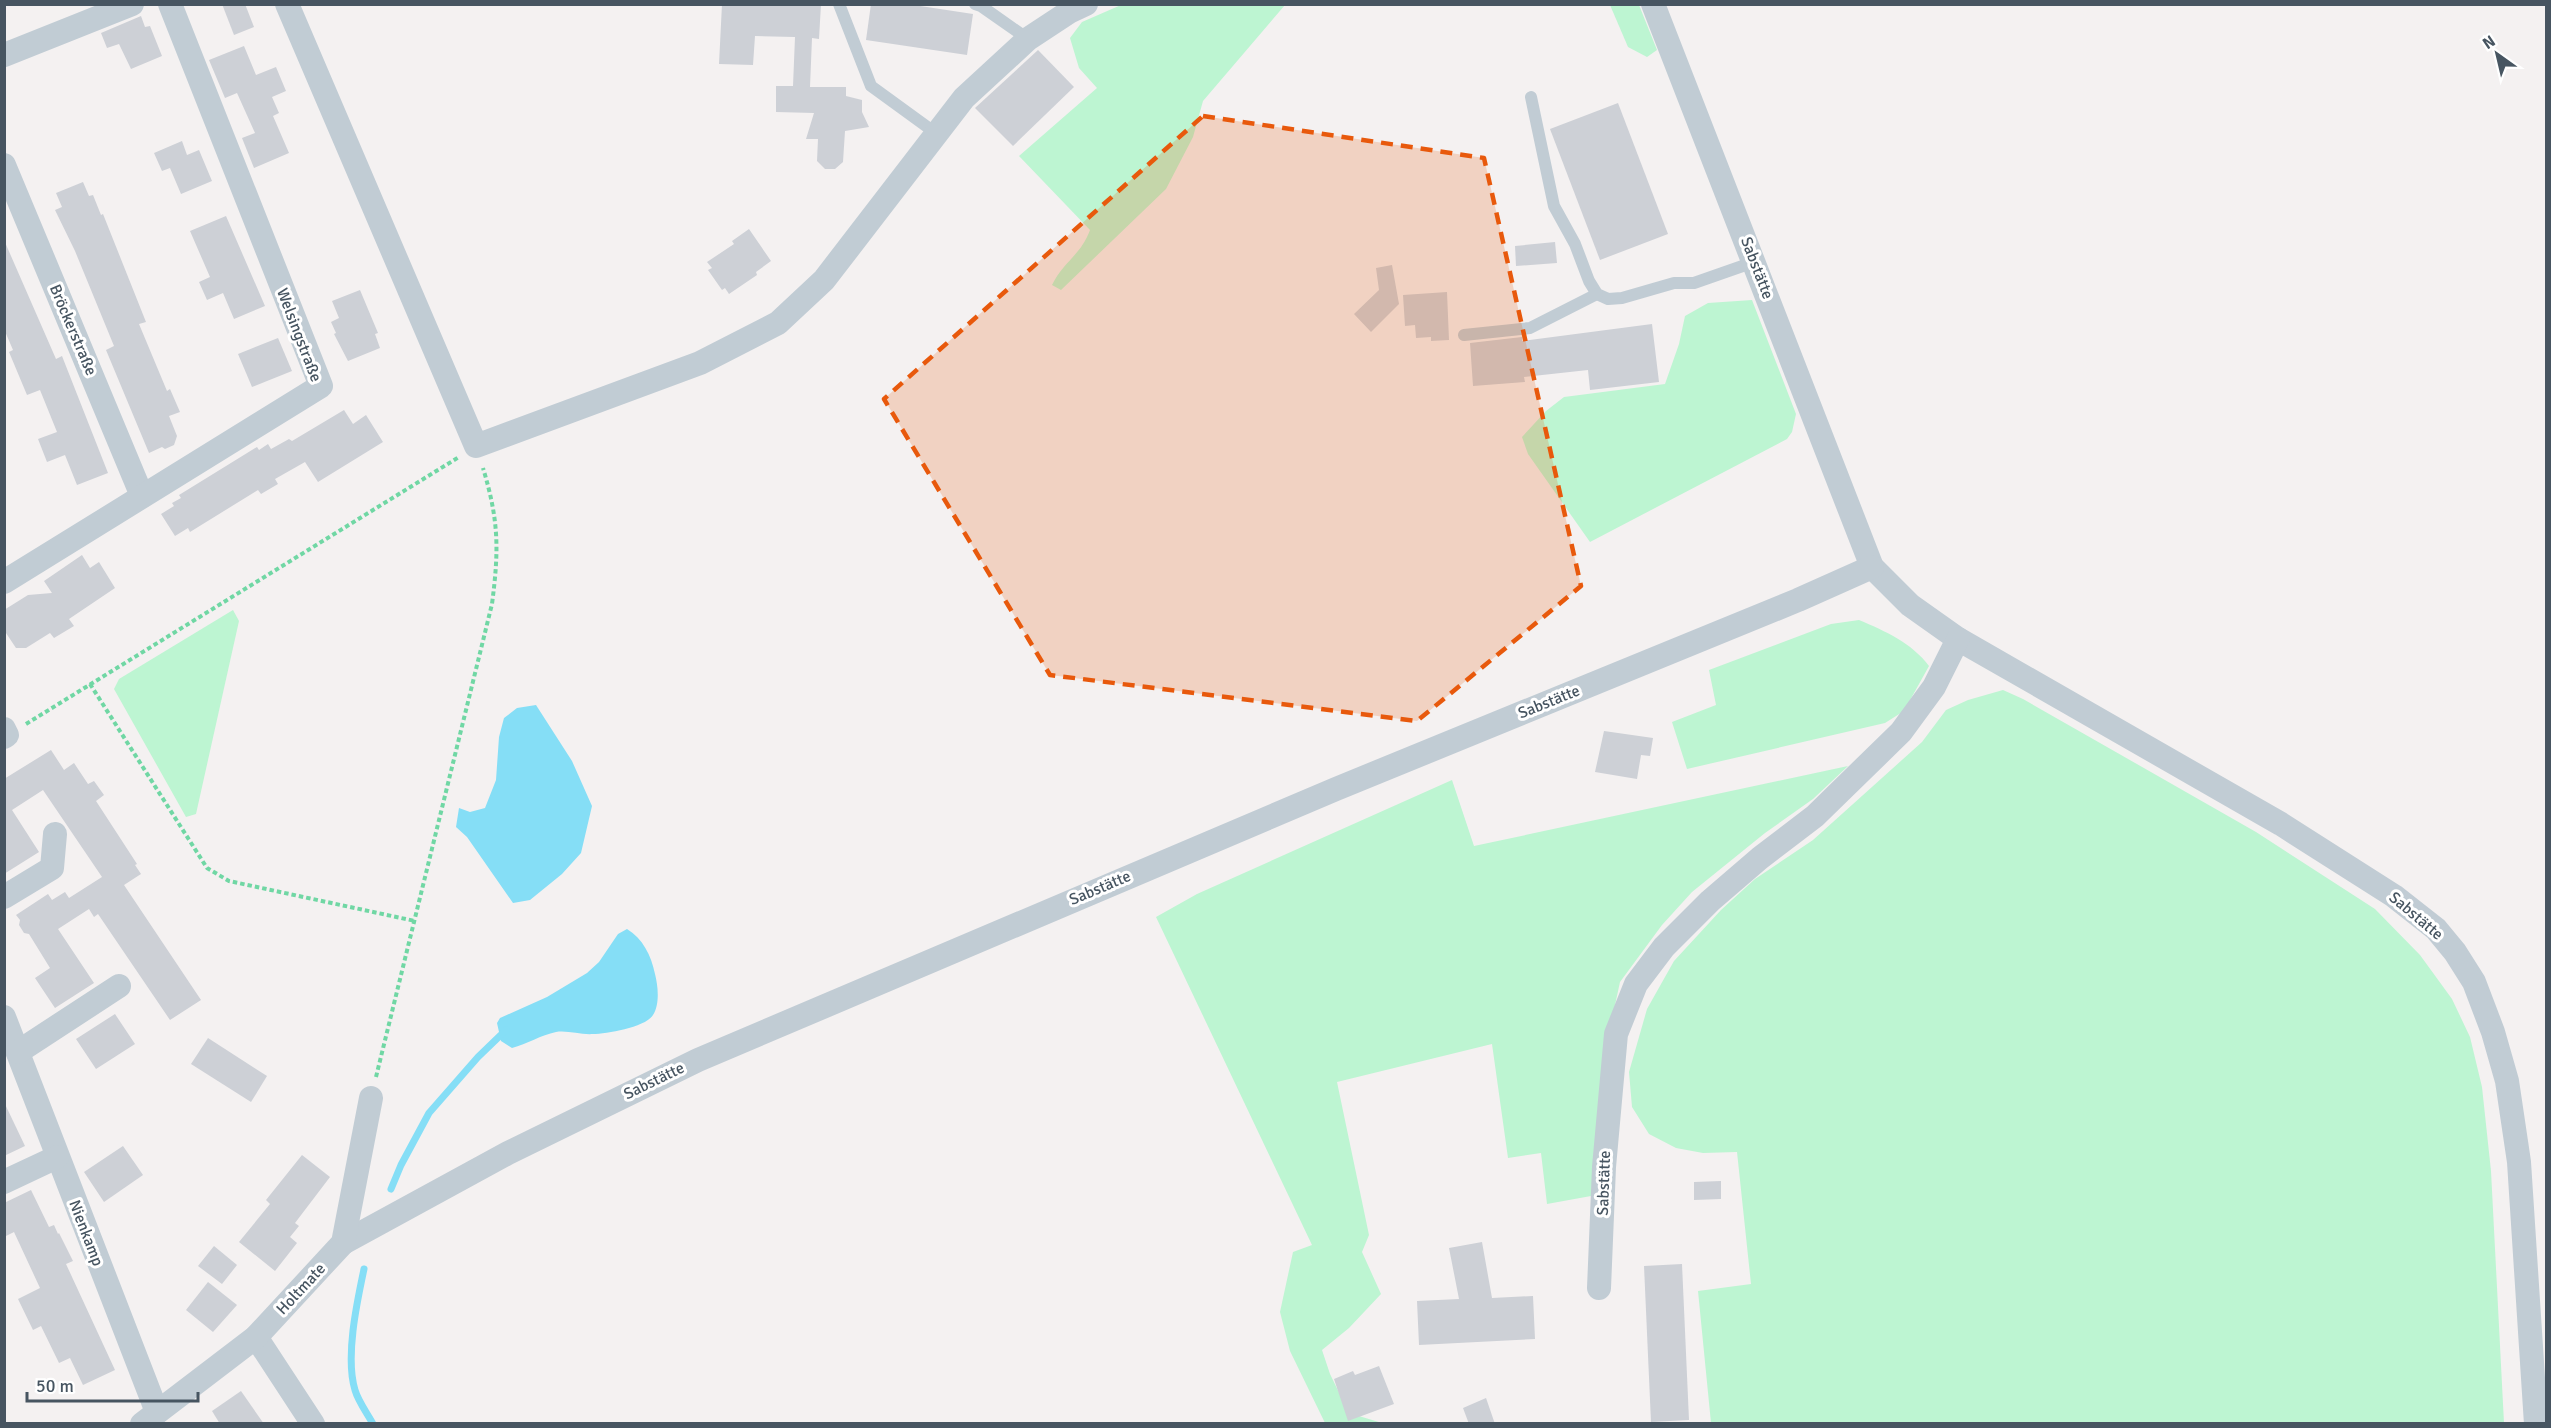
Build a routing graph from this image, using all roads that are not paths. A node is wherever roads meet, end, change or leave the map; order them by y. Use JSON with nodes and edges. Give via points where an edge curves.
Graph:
{"nodes":[{"id":1,"x":132,"y":4,"type":"edge"},
{"id":2,"x":170,"y":4,"type":"edge"},
{"id":3,"x":287,"y":4,"type":"edge"},
{"id":4,"x":839,"y":4,"type":"edge"},
{"id":5,"x":975,"y":4,"type":"edge"},
{"id":6,"x":1086,"y":4,"type":"edge"},
{"id":7,"x":1653,"y":4,"type":"edge"},
{"id":8,"x":1028,"y":39,"type":"junction"},
{"id":9,"x":4,"y":55,"type":"edge"},
{"id":10,"x":1531,"y":97,"type":"dead end"},
{"id":11,"x":937,"y":134,"type":"junction"},
{"id":12,"x":4,"y":165,"type":"edge"},
{"id":13,"x":1754,"y":262,"type":"junction"},
{"id":14,"x":1596,"y":294,"type":"junction"},
{"id":15,"x":1464,"y":335,"type":"dead end"},
{"id":16,"x":142,"y":496,"type":"junction"},
{"id":17,"x":1872,"y":567,"type":"junction"},
{"id":18,"x":4,"y":582,"type":"edge"},
{"id":19,"x":1958,"y":639,"type":"junction"},
{"id":20,"x":55,"y":834,"type":"dead end"},
{"id":21,"x":4,"y":897,"type":"edge"},
{"id":22,"x":119,"y":986,"type":"dead end"},
{"id":23,"x":4,"y":1017,"type":"edge"},
{"id":24,"x":18,"y":1053,"type":"junction"},
{"id":25,"x":371,"y":1098,"type":"road end"},
{"id":26,"x":57,"y":1157,"type":"junction"},
{"id":27,"x":4,"y":1182,"type":"edge"},
{"id":28,"x":344,"y":1243,"type":"junction"},
{"id":29,"x":1599,"y":1288,"type":"dead end"},
{"id":30,"x":256,"y":1337,"type":"junction"},
{"id":31,"x":2539,"y":1361,"type":"edge"},
{"id":32,"x":149,"y":1418,"type":"edge"},
{"id":33,"x":313,"y":1424,"type":"edge"},
{"id":34,"x":2536,"y":1424,"type":"edge"}],
"edges":[{"from":1,"to":9,"type":"street"},
{"from":2,"to":16,"type":"street","name":"Welsingstraße","via":[[321,386]]},
{"from":3,"to":11,"type":"street","via":[[476,446],[700,363],[778,323],[824,280]]},
{"from":4,"to":11,"type":"lane","via":[[871,86]]},
{"from":5,"to":8,"type":"lane"},
{"from":6,"to":8,"type":"street"},
{"from":7,"to":13,"type":"street","name":"Sabstätte"},
{"from":8,"to":11,"type":"street","via":[[964,98]]},
{"from":10,"to":14,"type":"lane","via":[[1554,206]]},
{"from":12,"to":16,"type":"street","name":"Bröckerstraße"},
{"from":13,"to":14,"type":"lane","via":[[1694,283],[1674,283],[1622,298],[1608,300]]},
{"from":13,"to":17,"type":"street","name":"Sabstätte"},
{"from":14,"to":15,"type":"lane","via":[[1530,328]]},
{"from":16,"to":18,"type":"street","name":"Welsingstraße"},
{"from":17,"to":19,"type":"street","name":"Sabstätte","via":[[1910,605]]},
{"from":17,"to":28,"type":"street","name":"Sabstätte","via":[[698,1060],[508,1152]]},
{"from":19,"to":29,"type":"street","name":"Sabstätte","via":[[1935,687],[1901,732],[1815,816],[1710,901],[1664,947],[1636,984],[1616,1034],[1604,1167]]},
{"from":19,"to":31,"type":"street","name":"Sabstätte","via":[[2281,824],[2394,896],[2436,929],[2455,952],[2474,982],[2507,1081]]},
{"from":20,"to":21,"type":"street","via":[[52,868]]},
{"from":22,"to":24,"type":"street"},
{"from":23,"to":24,"type":"street","name":"Nienkamp"},
{"from":24,"to":26,"type":"street","name":"Nienkamp"},
{"from":25,"to":28,"type":"street"},
{"from":26,"to":27,"type":"street"},
{"from":26,"to":32,"type":"street","name":"Nienkamp"},
{"from":28,"to":30,"type":"street","name":"Holtmate"},
{"from":30,"to":32,"type":"street","name":"Holtmate"},
{"from":30,"to":33,"type":"street"},
{"from":31,"to":34,"type":"street","name":"Sabstätte"}]}
